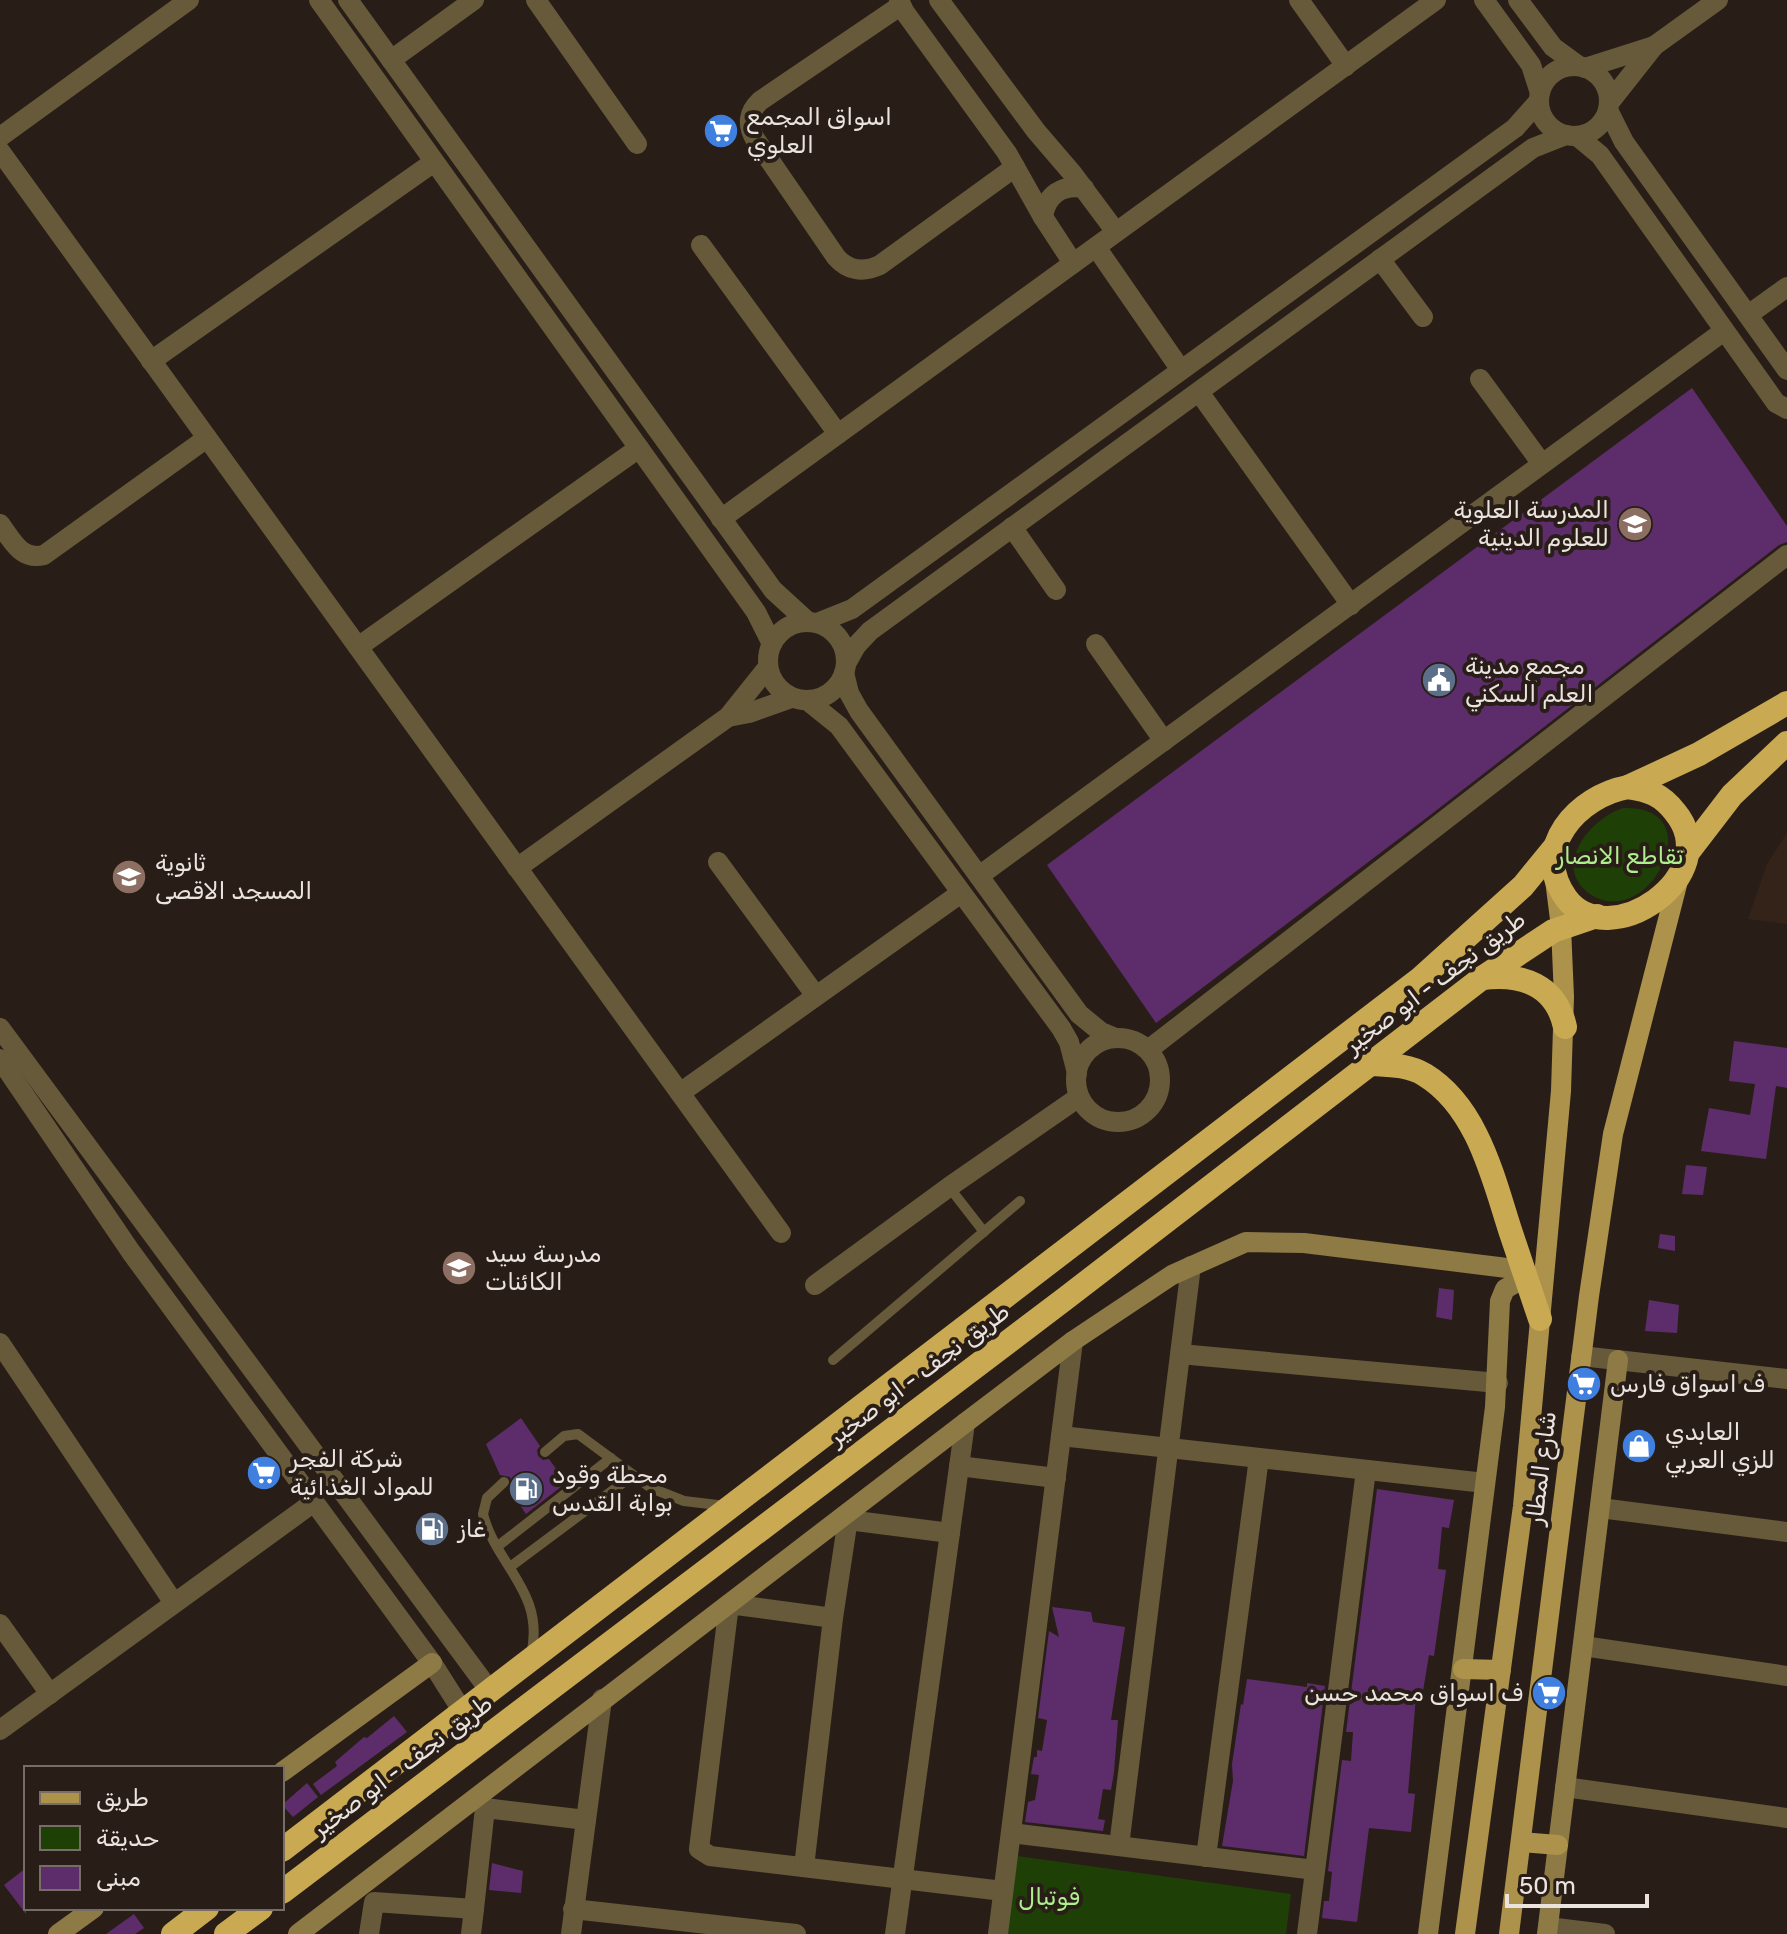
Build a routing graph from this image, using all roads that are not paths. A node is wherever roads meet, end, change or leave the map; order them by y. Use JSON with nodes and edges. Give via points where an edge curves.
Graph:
{"nodes":[{"id":1,"x":189,"y":0,"type":"edge"},
{"id":2,"x":319,"y":0,"type":"edge"},
{"id":3,"x":348,"y":0,"type":"edge"},
{"id":4,"x":474,"y":0,"type":"edge"},
{"id":5,"x":536,"y":0,"type":"edge"},
{"id":6,"x":939,"y":0,"type":"edge"},
{"id":7,"x":1299,"y":0,"type":"edge"},
{"id":8,"x":1436,"y":0,"type":"edge"},
{"id":9,"x":1484,"y":0,"type":"edge"},
{"id":10,"x":1518,"y":0,"type":"edge"},
{"id":11,"x":1718,"y":0,"type":"edge"},
{"id":12,"x":900,"y":3,"type":"edge"},
{"id":13,"x":1654,"y":46,"type":"junction"},
{"id":14,"x":391,"y":60,"type":"junction"},
{"id":15,"x":1346,"y":66,"type":"junction"},
{"id":16,"x":1582,"y":67,"type":"junction"},
{"id":17,"x":1540,"y":97,"type":"junction"},
{"id":18,"x":1609,"y":106,"type":"junction"},
{"id":19,"x":1571,"y":136,"type":"junction"},
{"id":20,"x":0,"y":137,"type":"edge"},
{"id":21,"x":637,"y":144,"type":"dead end"},
{"id":22,"x":0,"y":151,"type":"edge"},
{"id":23,"x":434,"y":162,"type":"junction"},
{"id":24,"x":1015,"y":167,"type":"junction"},
{"id":25,"x":1084,"y":188,"type":"junction"},
{"id":26,"x":1043,"y":217,"type":"junction"},
{"id":27,"x":1116,"y":232,"type":"junction"},
{"id":28,"x":701,"y":245,"type":"dead end"},
{"id":29,"x":1096,"y":247,"type":"junction"},
{"id":30,"x":1380,"y":259,"type":"junction"},
{"id":31,"x":1073,"y":263,"type":"junction"},
{"id":32,"x":1787,"y":287,"type":"edge"},
{"id":33,"x":1748,"y":315,"type":"junction"},
{"id":34,"x":1423,"y":317,"type":"dead end"},
{"id":35,"x":1724,"y":331,"type":"junction"},
{"id":36,"x":151,"y":361,"type":"junction"},
{"id":37,"x":1181,"y":370,"type":"junction"},
{"id":38,"x":1787,"y":370,"type":"edge"},
{"id":39,"x":1480,"y":379,"type":"dead end"},
{"id":40,"x":1199,"y":392,"type":"junction"},
{"id":41,"x":1787,"y":409,"type":"edge"},
{"id":42,"x":838,"y":434,"type":"junction"},
{"id":43,"x":207,"y":438,"type":"junction"},
{"id":44,"x":639,"y":448,"type":"junction"},
{"id":45,"x":1542,"y":464,"type":"junction"},
{"id":46,"x":721,"y":519,"type":"junction"},
{"id":47,"x":0,"y":524,"type":"edge"},
{"id":48,"x":1012,"y":527,"type":"junction"},
{"id":49,"x":1787,"y":555,"type":"edge"},
{"id":50,"x":1056,"y":590,"type":"dead end"},
{"id":51,"x":1351,"y":605,"type":"junction"},
{"id":52,"x":812,"y":623,"type":"junction"},
{"id":53,"x":772,"y":644,"type":"junction"},
{"id":54,"x":1096,"y":644,"type":"dead end"},
{"id":55,"x":358,"y":647,"type":"junction"},
{"id":56,"x":768,"y":667,"type":"junction"},
{"id":57,"x":845,"y":668,"type":"junction"},
{"id":58,"x":800,"y":699,"type":"junction"},
{"id":59,"x":1787,"y":703,"type":"edge"},
{"id":60,"x":728,"y":717,"type":"junction"},
{"id":61,"x":1164,"y":741,"type":"junction"},
{"id":62,"x":1787,"y":743,"type":"edge"},
{"id":63,"x":1628,"y":787,"type":"junction"},
{"id":64,"x":1554,"y":858,"type":"junction"},
{"id":65,"x":1684,"y":861,"type":"junction"},
{"id":66,"x":718,"y":862,"type":"dead end"},
{"id":67,"x":517,"y":868,"type":"junction"},
{"id":68,"x":979,"y":876,"type":"junction"},
{"id":69,"x":961,"y":893,"type":"junction"},
{"id":70,"x":1597,"y":916,"type":"junction"},
{"id":71,"x":1561,"y":927,"type":"junction"},
{"id":72,"x":1482,"y":978,"type":"junction"},
{"id":73,"x":816,"y":996,"type":"junction"},
{"id":74,"x":1565,"y":1027,"type":"junction"},
{"id":75,"x":0,"y":1028,"type":"edge"},
{"id":76,"x":1113,"y":1037,"type":"junction"},
{"id":77,"x":1148,"y":1050,"type":"junction"},
{"id":78,"x":1371,"y":1064,"type":"junction"},
{"id":79,"x":3,"y":1069,"type":"edge"},
{"id":80,"x":1077,"y":1073,"type":"junction"},
{"id":81,"x":680,"y":1093,"type":"junction"},
{"id":82,"x":1079,"y":1097,"type":"junction"},
{"id":83,"x":949,"y":1187,"type":"junction"},
{"id":84,"x":1020,"y":1201,"type":"dead end"},
{"id":85,"x":984,"y":1232,"type":"junction"},
{"id":86,"x":781,"y":1233,"type":"dead end"},
{"id":87,"x":153,"y":1235,"type":"junction"},
{"id":88,"x":131,"y":1252,"type":"junction"},
{"id":89,"x":1191,"y":1266,"type":"junction"},
{"id":90,"x":1525,"y":1273,"type":"junction"},
{"id":91,"x":815,"y":1285,"type":"dead end"},
{"id":92,"x":1540,"y":1319,"type":"junction"},
{"id":93,"x":1073,"y":1341,"type":"junction"},
{"id":94,"x":0,"y":1343,"type":"edge"},
{"id":95,"x":1180,"y":1354,"type":"junction"},
{"id":96,"x":1581,"y":1356,"type":"junction"},
{"id":97,"x":833,"y":1360,"type":"dead end"},
{"id":98,"x":1618,"y":1360,"type":"junction"},
{"id":99,"x":1787,"y":1379,"type":"edge"},
{"id":100,"x":1498,"y":1383,"type":"junction"},
{"id":101,"x":965,"y":1423,"type":"junction"},
{"id":102,"x":1061,"y":1436,"type":"junction"},
{"id":103,"x":1168,"y":1448,"type":"junction"},
{"id":104,"x":545,"y":1452,"type":"dead end"},
{"id":105,"x":611,"y":1458,"type":"junction"},
{"id":106,"x":1259,"y":1458,"type":"junction"},
{"id":107,"x":959,"y":1466,"type":"junction"},
{"id":108,"x":1366,"y":1470,"type":"junction"},
{"id":109,"x":632,"y":1476,"type":"junction"},
{"id":110,"x":1056,"y":1478,"type":"junction"},
{"id":111,"x":504,"y":1482,"type":"dead end"},
{"id":112,"x":1485,"y":1483,"type":"junction"},
{"id":113,"x":314,"y":1502,"type":"junction"},
{"id":114,"x":732,"y":1506,"type":"junction"},
{"id":115,"x":1600,"y":1508,"type":"junction"},
{"id":116,"x":848,"y":1516,"type":"junction"},
{"id":117,"x":1787,"y":1532,"type":"edge"},
{"id":118,"x":950,"y":1533,"type":"junction"},
{"id":119,"x":498,"y":1546,"type":"junction"},
{"id":120,"x":510,"y":1567,"type":"junction"},
{"id":121,"x":174,"y":1603,"type":"junction"},
{"id":122,"x":729,"y":1604,"type":"junction"},
{"id":123,"x":833,"y":1618,"type":"junction"},
{"id":124,"x":0,"y":1624,"type":"edge"},
{"id":125,"x":1583,"y":1646,"type":"junction"},
{"id":126,"x":529,"y":1661,"type":"junction"},
{"id":127,"x":432,"y":1663,"type":"junction"},
{"id":128,"x":1463,"y":1669,"type":"junction"},
{"id":129,"x":1501,"y":1670,"type":"junction"},
{"id":130,"x":1787,"y":1676,"type":"edge"},
{"id":131,"x":490,"y":1691,"type":"junction"},
{"id":132,"x":50,"y":1694,"type":"junction"},
{"id":133,"x":602,"y":1699,"type":"junction"},
{"id":134,"x":463,"y":1712,"type":"junction"},
{"id":135,"x":0,"y":1730,"type":"edge"},
{"id":136,"x":284,"y":1771,"type":"edge"},
{"id":137,"x":1565,"y":1787,"type":"junction"},
{"id":138,"x":485,"y":1799,"type":"junction"},
{"id":139,"x":1787,"y":1818,"type":"edge"},
{"id":140,"x":586,"y":1820,"type":"junction"},
{"id":141,"x":1011,"y":1833,"type":"junction"},
{"id":142,"x":1521,"y":1842,"type":"junction"},
{"id":143,"x":1558,"y":1845,"type":"junction"},
{"id":144,"x":1119,"y":1846,"type":"junction"},
{"id":145,"x":284,"y":1848,"type":"edge"},
{"id":146,"x":1206,"y":1857,"type":"junction"},
{"id":147,"x":804,"y":1867,"type":"junction"},
{"id":148,"x":1315,"y":1870,"type":"junction"},
{"id":149,"x":903,"y":1879,"type":"junction"},
{"id":150,"x":284,"y":1890,"type":"edge"},
{"id":151,"x":1003,"y":1891,"type":"junction"},
{"id":152,"x":368,"y":1893,"type":"junction"},
{"id":153,"x":474,"y":1909,"type":"junction"},
{"id":154,"x":573,"y":1909,"type":"junction"},
{"id":155,"x":91,"y":1910,"type":"edge"},
{"id":156,"x":204,"y":1910,"type":"edge"},
{"id":157,"x":258,"y":1910,"type":"edge"},
{"id":158,"x":1548,"y":1930,"type":"edge"},
{"id":159,"x":58,"y":1934,"type":"edge"},
{"id":160,"x":173,"y":1934,"type":"edge"},
{"id":161,"x":226,"y":1934,"type":"edge"},
{"id":162,"x":298,"y":1934,"type":"edge"},
{"id":163,"x":369,"y":1934,"type":"edge"},
{"id":164,"x":471,"y":1934,"type":"edge"},
{"id":165,"x":571,"y":1934,"type":"edge"},
{"id":166,"x":796,"y":1934,"type":"edge"},
{"id":167,"x":895,"y":1934,"type":"edge"},
{"id":168,"x":998,"y":1934,"type":"edge"},
{"id":169,"x":1307,"y":1934,"type":"edge"},
{"id":170,"x":1428,"y":1934,"type":"edge"},
{"id":171,"x":1465,"y":1934,"type":"edge"},
{"id":172,"x":1509,"y":1934,"type":"edge"},
{"id":173,"x":1605,"y":1934,"type":"edge"}],
"edges":[{"from":1,"to":20,"type":"street"},
{"from":2,"to":23,"type":"street"},
{"from":3,"to":14,"type":"street"},
{"from":4,"to":14,"type":"street"},
{"from":5,"to":21,"type":"street"},
{"from":6,"to":25,"type":"street"},
{"from":7,"to":15,"type":"street"},
{"from":8,"to":15,"type":"street"},
{"from":9,"to":17,"type":"street","via":[[1531,65]]},
{"from":10,"to":16,"type":"street","via":[[1553,47]]},
{"from":11,"to":13,"type":"street"},
{"from":12,"to":24,"type":"street"},
{"from":12,"to":24,"type":"street","via":[[760,101],[750,119],[755,139],[836,257],[856,270],[880,265]]},
{"from":13,"to":16,"type":"street"},
{"from":13,"to":18,"type":"street"},
{"from":14,"to":46,"type":"street"},
{"from":15,"to":27,"type":"street"},
{"from":16,"to":17,"type":"street","via":[[1554,72]]},
{"from":16,"to":18,"type":"street","via":[[1606,85]]},
{"from":17,"to":19,"type":"street","via":[[1544,119]]},
{"from":17,"to":37,"type":"street","via":[[1515,128]]},
{"from":18,"to":19,"type":"street","via":[[1593,131]]},
{"from":18,"to":33,"type":"street","via":[[1624,142]]},
{"from":19,"to":30,"type":"street","via":[[1533,148]]},
{"from":19,"to":35,"type":"street","via":[[1600,155]]},
{"from":22,"to":36,"type":"street"},
{"from":23,"to":36,"type":"street"},
{"from":23,"to":44,"type":"street"},
{"from":24,"to":26,"type":"street"},
{"from":25,"to":26,"type":"street","via":[[1058,191],[1047,202]]},
{"from":25,"to":27,"type":"street"},
{"from":26,"to":31,"type":"street"},
{"from":27,"to":29,"type":"street"},
{"from":28,"to":42,"type":"street"},
{"from":29,"to":31,"type":"street"},
{"from":29,"to":37,"type":"street"},
{"from":30,"to":34,"type":"street"},
{"from":30,"to":40,"type":"street"},
{"from":31,"to":42,"type":"street"},
{"from":32,"to":33,"type":"street"},
{"from":33,"to":38,"type":"street"},
{"from":35,"to":41,"type":"street","via":[[1776,403]]},
{"from":35,"to":45,"type":"street"},
{"from":36,"to":43,"type":"street"},
{"from":37,"to":52,"type":"street","via":[[852,609]]},
{"from":39,"to":45,"type":"street"},
{"from":40,"to":48,"type":"street"},
{"from":40,"to":51,"type":"street"},
{"from":42,"to":46,"type":"street"},
{"from":43,"to":47,"type":"street","via":[[44,555],[20,551]]},
{"from":43,"to":55,"type":"street"},
{"from":44,"to":53,"type":"street","via":[[756,612]]},
{"from":44,"to":55,"type":"street"},
{"from":45,"to":51,"type":"street"},
{"from":46,"to":52,"type":"street","via":[[773,590]]},
{"from":48,"to":50,"type":"street"},
{"from":48,"to":57,"type":"street","via":[[870,631]]},
{"from":49,"to":77,"type":"street"},
{"from":51,"to":61,"type":"street"},
{"from":52,"to":53,"type":"street","via":[[786,628]]},
{"from":52,"to":57,"type":"street","via":[[842,643]]},
{"from":53,"to":56,"type":"street"},
{"from":54,"to":61,"type":"street"},
{"from":55,"to":67,"type":"street"},
{"from":56,"to":58,"type":"street","via":[[780,690]]},
{"from":56,"to":60,"type":"street"},
{"from":57,"to":58,"type":"street","via":[[832,692]]},
{"from":57,"to":68,"type":"street","via":[[859,711]]},
{"from":58,"to":60,"type":"street"},
{"from":58,"to":69,"type":"street","via":[[839,726]]},
{"from":59,"to":63,"type":"highway"},
{"from":60,"to":67,"type":"street"},
{"from":61,"to":68,"type":"street"},
{"from":62,"to":65,"type":"highway","via":[[1732,795]]},
{"from":63,"to":64,"type":"highway","via":[[1605,793],[1578,811]]},
{"from":63,"to":65,"type":"highway","via":[[1654,793],[1684,824]]},
{"from":64,"to":70,"type":"highway","via":[[1560,888],[1570,903]]},
{"from":64,"to":71,"type":"main road","name":"شارع المطار"},
{"from":64,"to":114,"type":"highway","name":"طريق نجف - ابو صخير","via":[[1421,978]]},
{"from":65,"to":70,"type":"highway","via":[[1665,893],[1643,909]]},
{"from":65,"to":96,"type":"main road","name":"شارع المطار","via":[[1613,1134]]},
{"from":66,"to":73,"type":"street"},
{"from":67,"to":81,"type":"street"},
{"from":68,"to":76,"type":"street","via":[[1079,1014]]},
{"from":69,"to":73,"type":"street"},
{"from":69,"to":80,"type":"street","via":[[1061,1028]]},
{"from":70,"to":71,"type":"highway","name":"طريق نجف - ابو صخير"},
{"from":71,"to":72,"type":"highway","name":"طريق نجف - ابو صخير"},
{"from":71,"to":74,"type":"main road","name":"شارع المطار"},
{"from":72,"to":74,"type":"highway","via":[[1514,977],[1539,988],[1561,1011]]},
{"from":72,"to":78,"type":"highway","name":"طريق نجف - ابو صخير"},
{"from":73,"to":81,"type":"street"},
{"from":74,"to":92,"type":"main road","name":"شارع المطار"},
{"from":75,"to":87,"type":"street"},
{"from":76,"to":77,"type":"street","via":[[1138,1042]]},
{"from":76,"to":80,"type":"street","via":[[1089,1049]]},
{"from":77,"to":82,"type":"street","via":[[1161,1079],[1158,1096],[1135,1119],[1103,1119]]},
{"from":78,"to":90,"type":"highway","via":[[1422,1073],[1452,1100],[1478,1139]]},
{"from":78,"to":150,"type":"highway","name":"طريق نجف - ابو صخير"},
{"from":79,"to":88,"type":"street"},
{"from":80,"to":82,"type":"street"},
{"from":81,"to":86,"type":"street"},
{"from":82,"to":83,"type":"street"},
{"from":83,"to":85,"type":"lane"},
{"from":83,"to":91,"type":"street"},
{"from":84,"to":85,"type":"lane"},
{"from":85,"to":97,"type":"lane"},
{"from":87,"to":88,"type":"street"},
{"from":87,"to":131,"type":"street"},
{"from":88,"to":113,"type":"street"},
{"from":89,"to":90,"type":"main road","via":[[1246,1242],[1304,1243]]},
{"from":89,"to":93,"type":"main road"},
{"from":89,"to":95,"type":"street"},
{"from":90,"to":92,"type":"highway"},
{"from":90,"to":100,"type":"main road","via":[[1501,1295]]},
{"from":92,"to":129,"type":"main road","name":"شارع المطار"},
{"from":93,"to":101,"type":"main road"},
{"from":93,"to":102,"type":"street"},
{"from":94,"to":121,"type":"street"},
{"from":95,"to":100,"type":"street"},
{"from":95,"to":103,"type":"street"},
{"from":96,"to":98,"type":"street"},
{"from":96,"to":142,"type":"main road","name":"شارع المطار"},
{"from":98,"to":99,"type":"street"},
{"from":98,"to":115,"type":"main road"},
{"from":100,"to":112,"type":"main road"},
{"from":101,"to":107,"type":"street"},
{"from":101,"to":116,"type":"main road"},
{"from":102,"to":103,"type":"street"},
{"from":102,"to":110,"type":"street"},
{"from":103,"to":106,"type":"street"},
{"from":103,"to":144,"type":"street"},
{"from":104,"to":105,"type":"lane","via":[[564,1436],[578,1434]]},
{"from":105,"to":109,"type":"lane"},
{"from":105,"to":119,"type":"lane"},
{"from":106,"to":108,"type":"street"},
{"from":106,"to":146,"type":"street"},
{"from":107,"to":110,"type":"street"},
{"from":107,"to":118,"type":"street"},
{"from":108,"to":112,"type":"street"},
{"from":108,"to":148,"type":"street"},
{"from":109,"to":114,"type":"lane","via":[[684,1501]]},
{"from":109,"to":120,"type":"lane"},
{"from":110,"to":141,"type":"street"},
{"from":111,"to":119,"type":"lane","via":[[483,1506],[485,1523]]},
{"from":112,"to":128,"type":"main road"},
{"from":113,"to":121,"type":"street"},
{"from":113,"to":127,"type":"street"},
{"from":114,"to":126,"type":"highway","name":"طريق نجف - ابو صخير"},
{"from":115,"to":117,"type":"street"},
{"from":115,"to":125,"type":"main road"},
{"from":116,"to":118,"type":"street"},
{"from":116,"to":122,"type":"main road"},
{"from":116,"to":123,"type":"street"},
{"from":118,"to":149,"type":"street"},
{"from":119,"to":120,"type":"lane"},
{"from":120,"to":126,"type":"lane","via":[[533,1624]]},
{"from":121,"to":132,"type":"street"},
{"from":122,"to":123,"type":"street"},
{"from":122,"to":133,"type":"main road"},
{"from":122,"to":147,"type":"street","via":[[699,1849],[710,1856]]},
{"from":123,"to":147,"type":"street"},
{"from":124,"to":132,"type":"street"},
{"from":125,"to":130,"type":"street"},
{"from":125,"to":137,"type":"main road"},
{"from":126,"to":131,"type":"highway","name":"طريق نجف - ابو صخير"},
{"from":127,"to":134,"type":"street"},
{"from":127,"to":136,"type":"main road"},
{"from":128,"to":129,"type":"main road"},
{"from":128,"to":170,"type":"main road"},
{"from":129,"to":171,"type":"main road","name":"شارع المطار"},
{"from":131,"to":134,"type":"highway","name":"طريق نجف - ابو صخير"},
{"from":132,"to":135,"type":"street"},
{"from":133,"to":138,"type":"main road"},
{"from":133,"to":140,"type":"street"},
{"from":134,"to":145,"type":"highway","name":"طريق نجف - ابو صخير"},
{"from":137,"to":139,"type":"street"},
{"from":137,"to":143,"type":"main road"},
{"from":138,"to":140,"type":"street"},
{"from":138,"to":152,"type":"main road"},
{"from":138,"to":153,"type":"street"},
{"from":140,"to":154,"type":"street"},
{"from":141,"to":144,"type":"street"},
{"from":141,"to":151,"type":"street"},
{"from":142,"to":143,"type":"main road"},
{"from":142,"to":172,"type":"main road","name":"شارع المطار"},
{"from":143,"to":158,"type":"main road"},
{"from":144,"to":146,"type":"street"},
{"from":146,"to":148,"type":"street"},
{"from":147,"to":149,"type":"street"},
{"from":148,"to":169,"type":"street"},
{"from":149,"to":151,"type":"street"},
{"from":149,"to":167,"type":"street"},
{"from":151,"to":168,"type":"street"},
{"from":152,"to":153,"type":"street"},
{"from":152,"to":162,"type":"main road"},
{"from":152,"to":163,"type":"street"},
{"from":153,"to":164,"type":"street"},
{"from":154,"to":165,"type":"street"},
{"from":154,"to":166,"type":"street"},
{"from":155,"to":159,"type":"main road"},
{"from":156,"to":160,"type":"highway"},
{"from":157,"to":161,"type":"highway"},
{"from":158,"to":173,"type":"street"}]}
